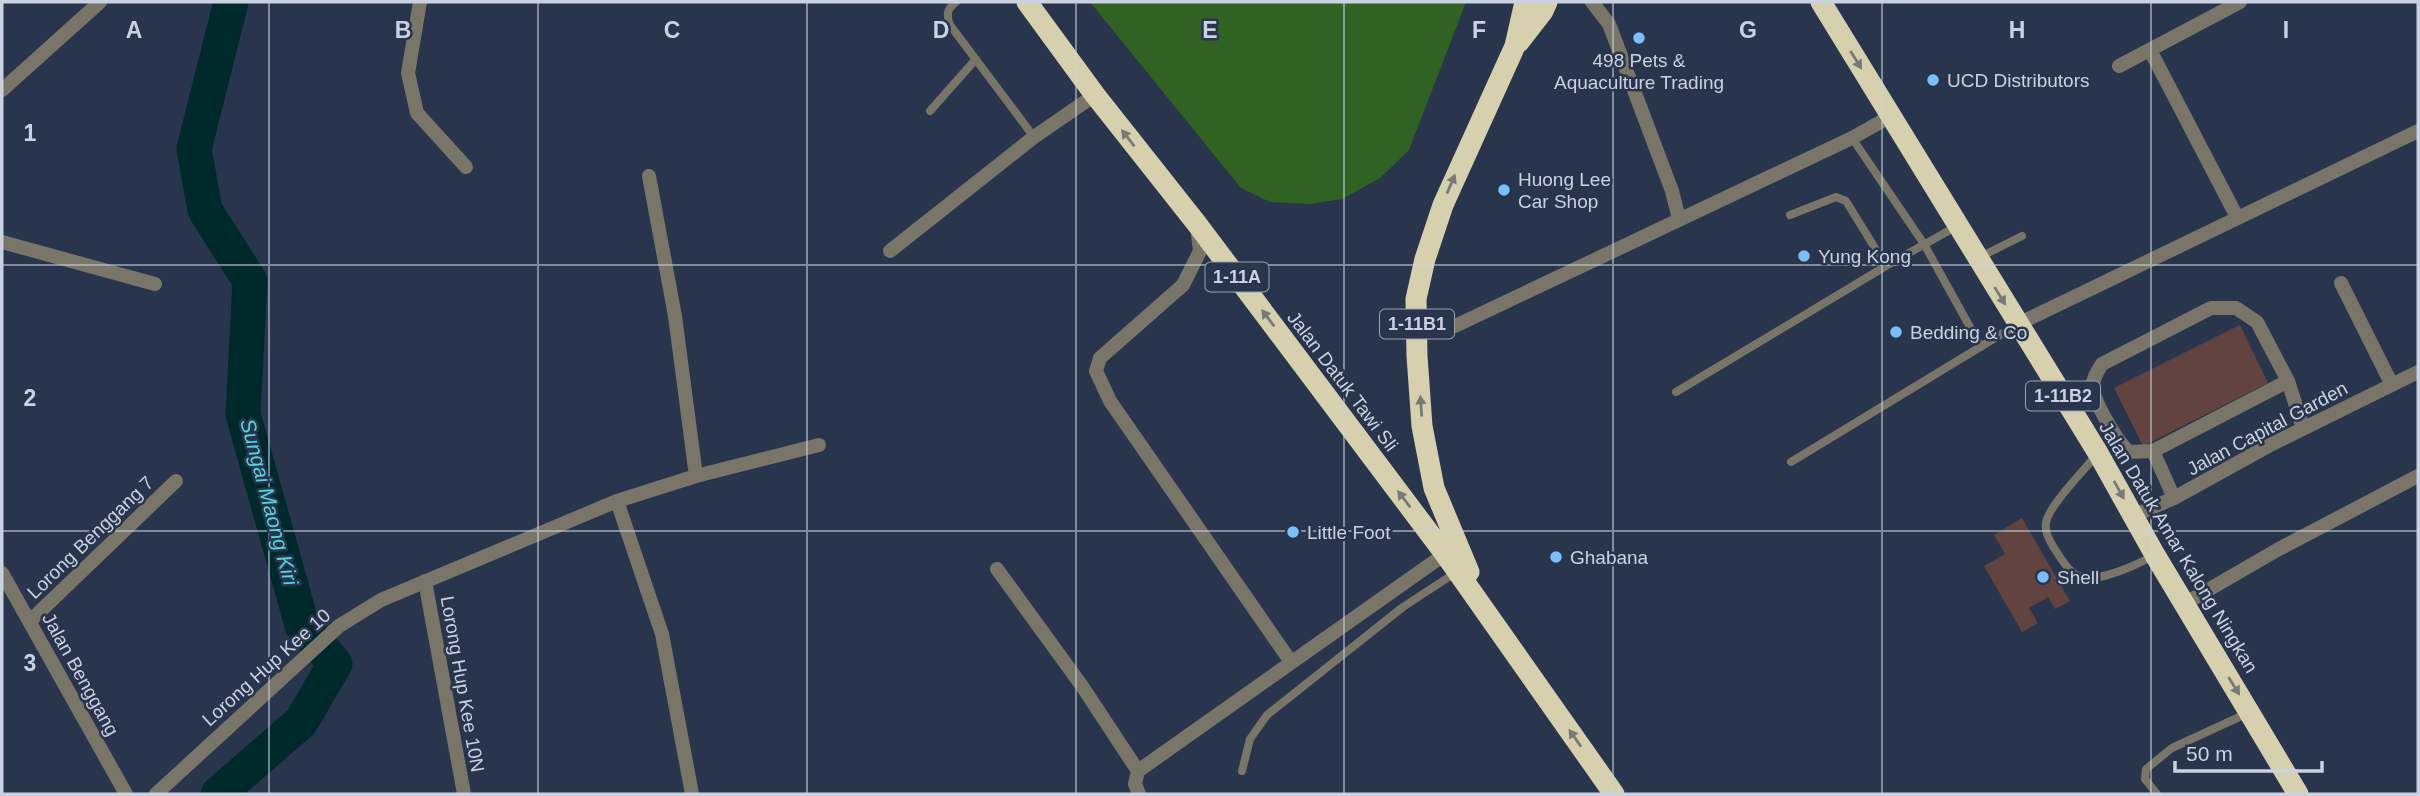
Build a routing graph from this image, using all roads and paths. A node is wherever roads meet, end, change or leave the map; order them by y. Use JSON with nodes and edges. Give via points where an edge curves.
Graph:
{"nodes":[{"id":1,"x":100,"y":2,"type":"edge"},
{"id":2,"x":420,"y":2,"type":"edge"},
{"id":3,"x":956,"y":2,"type":"edge"},
{"id":4,"x":1027,"y":2,"type":"edge"},
{"id":5,"x":1525,"y":2,"type":"edge"},
{"id":6,"x":1547,"y":2,"type":"edge"},
{"id":7,"x":1592,"y":2,"type":"edge"},
{"id":8,"x":1821,"y":2,"type":"edge"},
{"id":9,"x":2240,"y":2,"type":"edge"},
{"id":10,"x":1515,"y":46,"type":"junction"},
{"id":11,"x":2150,"y":50,"type":"junction"},
{"id":12,"x":976,"y":59,"type":"junction"},
{"id":13,"x":2119,"y":66,"type":"dead end"},
{"id":14,"x":2,"y":90,"type":"edge"},
{"id":15,"x":1095,"y":95,"type":"junction"},
{"id":16,"x":930,"y":111,"type":"dead end"},
{"id":17,"x":1891,"y":116,"type":"junction"},
{"id":18,"x":2418,"y":131,"type":"edge"},
{"id":19,"x":1034,"y":137,"type":"junction"},
{"id":20,"x":1852,"y":138,"type":"junction"},
{"id":21,"x":466,"y":167,"type":"dead end"},
{"id":22,"x":649,"y":176,"type":"dead end"},
{"id":23,"x":1790,"y":215,"type":"dead end"},
{"id":24,"x":2237,"y":217,"type":"junction"},
{"id":25,"x":1679,"y":219,"type":"junction"},
{"id":26,"x":1197,"y":224,"type":"junction"},
{"id":27,"x":1957,"y":226,"type":"junction"},
{"id":28,"x":2022,"y":236,"type":"dead end"},
{"id":29,"x":2,"y":242,"type":"edge"},
{"id":30,"x":1924,"y":244,"type":"junction"},
{"id":31,"x":890,"y":251,"type":"dead end"},
{"id":32,"x":1977,"y":259,"type":"junction"},
{"id":33,"x":1886,"y":266,"type":"junction"},
{"id":34,"x":2342,"y":283,"type":"dead end"},
{"id":35,"x":155,"y":284,"type":"dead end"},
{"id":36,"x":2018,"y":324,"type":"junction"},
{"id":37,"x":1455,"y":326,"type":"dead end"},
{"id":38,"x":1981,"y":346,"type":"junction"},
{"id":39,"x":2418,"y":372,"type":"edge"},
{"id":40,"x":2288,"y":381,"type":"junction"},
{"id":41,"x":2392,"y":385,"type":"junction"},
{"id":42,"x":1676,"y":392,"type":"dead end"},
{"id":43,"x":2303,"y":428,"type":"junction"},
{"id":44,"x":819,"y":444,"type":"dead end"},
{"id":45,"x":2153,"y":451,"type":"junction"},
{"id":46,"x":2098,"y":453,"type":"junction"},
{"id":47,"x":1791,"y":462,"type":"dead end"},
{"id":48,"x":2418,"y":475,"type":"edge"},
{"id":49,"x":696,"y":476,"type":"junction"},
{"id":50,"x":176,"y":481,"type":"dead end"},
{"id":51,"x":2174,"y":498,"type":"junction"},
{"id":52,"x":617,"y":501,"type":"junction"},
{"id":53,"x":2133,"y":516,"type":"junction"},
{"id":54,"x":2155,"y":555,"type":"junction"},
{"id":55,"x":1451,"y":563,"type":"junction"},
{"id":56,"x":997,"y":569,"type":"dead end"},
{"id":57,"x":2,"y":573,"type":"edge"},
{"id":58,"x":425,"y":581,"type":"junction"},
{"id":59,"x":2184,"y":604,"type":"junction"},
{"id":60,"x":1485,"y":610,"type":"junction"},
{"id":61,"x":30,"y":621,"type":"junction"},
{"id":62,"x":1291,"y":662,"type":"junction"},
{"id":63,"x":2250,"y":712,"type":"junction"},
{"id":64,"x":1138,"y":771,"type":"junction"},
{"id":65,"x":1242,"y":771,"type":"dead end"},
{"id":66,"x":2291,"y":789,"type":"edge"},
{"id":67,"x":126,"y":794,"type":"edge"},
{"id":68,"x":156,"y":794,"type":"edge"},
{"id":69,"x":464,"y":794,"type":"edge"},
{"id":70,"x":692,"y":794,"type":"edge"},
{"id":71,"x":1139,"y":794,"type":"edge"},
{"id":72,"x":1614,"y":794,"type":"edge"},
{"id":73,"x":2157,"y":794,"type":"edge"}],
"edges":[{"from":1,"to":14,"type":"street"},
{"from":2,"to":21,"type":"street","via":[[408,73],[417,113]]},
{"from":3,"to":12,"type":"lane","via":[[947,15],[950,24]]},
{"from":4,"to":15,"type":"highway","name":"Jalan Datuk Tawi Sli","number":"1-11A"},
{"from":5,"to":10,"type":"highway","number":"1-11B1"},
{"from":6,"to":10,"type":"highway"},
{"from":7,"to":25,"type":"street","via":[[1609,24]]},
{"from":8,"to":17,"type":"highway","name":"Jalan Datuk Amar Kalong Ningkan","number":"1-11B2","one_way":true},
{"from":9,"to":11,"type":"street"},
{"from":60,"to":10,"type":"highway","number":"1-11B1","one_way":true,"via":[[1434,488],[1422,426],[1416,299],[1443,205]]},
{"from":11,"to":13,"type":"street"},
{"from":11,"to":24,"type":"street"},
{"from":12,"to":16,"type":"lane"},
{"from":12,"to":19,"type":"lane"},
{"from":15,"to":19,"type":"street"},
{"from":26,"to":15,"type":"highway","name":"Jalan Datuk Tawi Sli","number":"1-11A","one_way":true},
{"from":17,"to":20,"type":"street"},
{"from":17,"to":27,"type":"highway","name":"Jalan Datuk Amar Kalong Ningkan","number":"1-11B2"},
{"from":18,"to":24,"type":"street"},
{"from":19,"to":31,"type":"street"},
{"from":20,"to":25,"type":"street"},
{"from":20,"to":30,"type":"lane"},
{"from":22,"to":49,"type":"street","via":[[676,316]]},
{"from":23,"to":33,"type":"lane","via":[[1836,197],[1846,201]]},
{"from":24,"to":36,"type":"street"},
{"from":25,"to":37,"type":"street"},
{"from":55,"to":26,"type":"highway","name":"Jalan Datuk Tawi Sli","number":"1-11A","one_way":true},
{"from":26,"to":62,"type":"street","via":[[1200,251],[1183,285],[1100,358],[1096,371],[1110,401]]},
{"from":27,"to":30,"type":"lane"},
{"from":27,"to":32,"type":"highway","name":"Jalan Datuk Amar Kalong Ningkan","number":"1-11B2"},
{"from":28,"to":32,"type":"lane"},
{"from":29,"to":35,"type":"street"},
{"from":30,"to":33,"type":"lane"},
{"from":30,"to":38,"type":"lane"},
{"from":32,"to":36,"type":"highway","name":"Jalan Datuk Amar Kalong Ningkan","number":"1-11B2","one_way":true},
{"from":33,"to":42,"type":"lane"},
{"from":34,"to":41,"type":"street"},
{"from":36,"to":38,"type":"lane"},
{"from":36,"to":46,"type":"highway","name":"Jalan Datuk Amar Kalong Ningkan","number":"1-11B2"},
{"from":38,"to":47,"type":"lane"},
{"from":39,"to":41,"type":"street","name":"Jalan Capital Garden"},
{"from":40,"to":43,"type":"street"},
{"from":40,"to":45,"type":"street"},
{"from":40,"to":45,"type":"street","via":[[2257,322],[2236,308],[2211,308],[2102,364],[2092,389],[2119,444],[2129,452]]},
{"from":41,"to":43,"type":"street","name":"Jalan Capital Garden"},
{"from":43,"to":51,"type":"street","name":"Jalan Capital Garden"},
{"from":44,"to":49,"type":"street","name":"Lorong Hup Kee 10"},
{"from":45,"to":51,"type":"street"},
{"from":46,"to":53,"type":"highway","name":"Jalan Datuk Amar Kalong Ningkan","number":"1-11B2","one_way":true},
{"from":46,"to":54,"type":"lane","via":[[2052,508],[2045,522],[2047,537],[2063,563],[2086,579]]},
{"from":48,"to":59,"type":"street"},
{"from":49,"to":52,"type":"street","name":"Lorong Hup Kee 10"},
{"from":50,"to":61,"type":"street","name":"Lorong Benggang 7"},
{"from":51,"to":53,"type":"street","name":"Jalan Capital Garden"},
{"from":52,"to":58,"type":"street","name":"Lorong Hup Kee 10"},
{"from":52,"to":70,"type":"street","via":[[662,634]]},
{"from":53,"to":54,"type":"highway","name":"Jalan Datuk Amar Kalong Ningkan","number":"1-11B2"},
{"from":54,"to":59,"type":"highway","name":"Jalan Datuk Amar Kalong Ningkan","number":"1-11B2"},
{"from":55,"to":60,"type":"highway","name":"Jalan Datuk Tawi Sli","number":"1-11A"},
{"from":55,"to":62,"type":"street"},
{"from":55,"to":65,"type":"lane","via":[[1267,715],[1250,738]]},
{"from":56,"to":64,"type":"street"},
{"from":57,"to":61,"type":"street","name":"Jalan Benggang"},
{"from":58,"to":68,"type":"street","name":"Lorong Hup Kee 10","via":[[381,600],[339,626]]},
{"from":58,"to":69,"type":"street","name":"Lorong Hup Kee 10N"},
{"from":59,"to":63,"type":"highway","name":"Jalan Datuk Amar Kalong Ningkan","number":"1-11B2","one_way":true},
{"from":72,"to":60,"type":"highway","name":"Jalan Datuk Tawi Sli","number":"1-11A","one_way":true},
{"from":61,"to":67,"type":"street","name":"Jalan Benggang"},
{"from":62,"to":64,"type":"street"},
{"from":63,"to":66,"type":"highway","name":"Jalan Datuk Amar Kalong Ningkan","number":"1-11B2"},
{"from":63,"to":73,"type":"lane","via":[[2172,748],[2146,769],[2145,779]]},
{"from":64,"to":71,"type":"street","via":[[1135,784]]}]}
